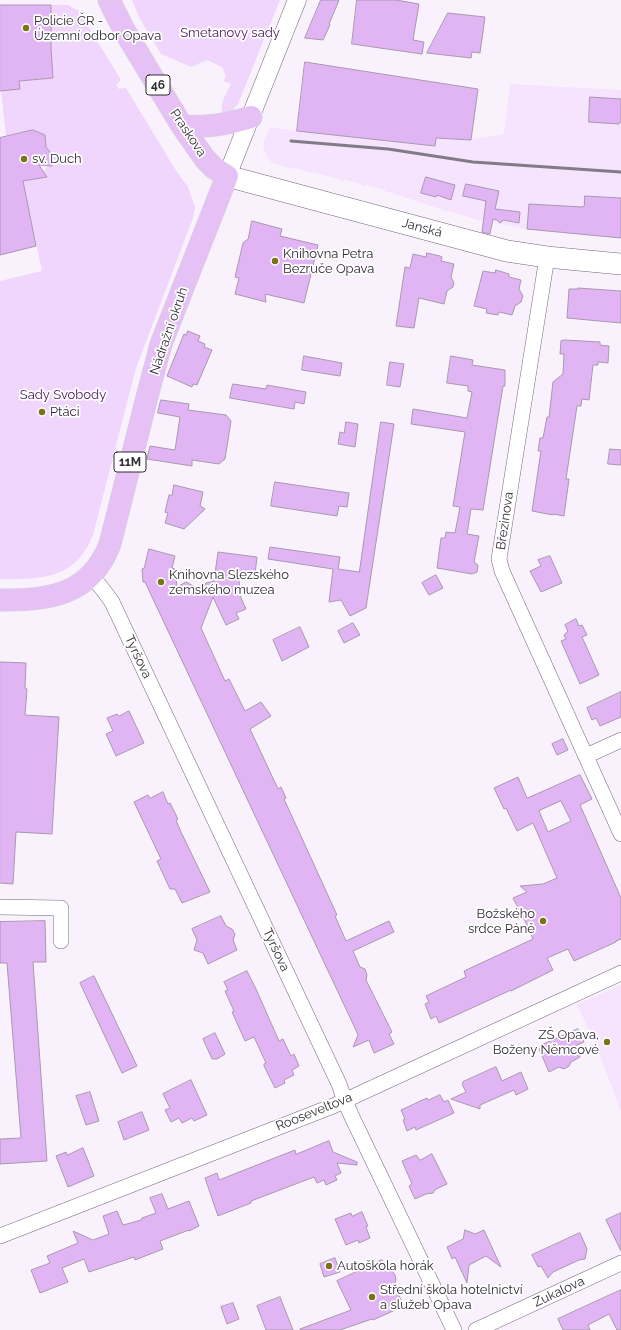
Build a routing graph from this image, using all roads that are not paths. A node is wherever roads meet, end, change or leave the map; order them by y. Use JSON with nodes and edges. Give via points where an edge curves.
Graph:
{"nodes":[{"id":1,"x":297,"y":0,"type":"edge"},
{"id":2,"x":106,"y":2,"type":"edge"},
{"id":3,"x":250,"y":117,"type":"junction"},
{"id":4,"x":182,"y":126,"type":"junction"},
{"id":5,"x":227,"y":176,"type":"junction"},
{"id":6,"x":547,"y":258,"type":"junction"},
{"id":7,"x":621,"y":264,"type":"edge"},
{"id":8,"x":91,"y":575,"type":"junction"},
{"id":9,"x":0,"y":600,"type":"edge"},
{"id":10,"x":621,"y":740,"type":"edge"},
{"id":11,"x":586,"y":756,"type":"junction"},
{"id":12,"x":621,"y":834,"type":"edge"},
{"id":13,"x":0,"y":907,"type":"edge"},
{"id":14,"x":61,"y":941,"type":"dead end"},
{"id":15,"x":621,"y":973,"type":"edge"},
{"id":16,"x":345,"y":1101,"type":"junction"},
{"id":17,"x":0,"y":1236,"type":"edge"},
{"id":18,"x":621,"y":1263,"type":"edge"},
{"id":19,"x":454,"y":1330,"type":"edge"},
{"id":20,"x":476,"y":1330,"type":"edge"}],
"edges":[{"from":1,"to":3,"type":"street","name":"Nádražní okruh"},
{"from":2,"to":4,"type":"main road","name":"Praskova","number":"46"},
{"from":3,"to":4,"type":"main road","via":[[214,126]]},
{"from":3,"to":5,"type":"street","name":"Nádražní okruh"},
{"from":4,"to":5,"type":"main road","name":"Praskova","number":"46","via":[[205,159]]},
{"from":5,"to":6,"type":"main road","name":"Janská","via":[[507,251]]},
{"from":5,"to":8,"type":"main road","name":"Nádražní okruh","number":"11M","via":[[161,344],[110,544],[105,557]]},
{"from":6,"to":7,"type":"main road","name":"Janská"},
{"from":6,"to":11,"type":"street","name":"Březinova","via":[[499,559],[502,571]]},
{"from":8,"to":9,"type":"main road","name":"Nádražní okruh","number":"11M","via":[[70,590],[57,595],[40,599]]},
{"from":8,"to":16,"type":"street","name":"Tyršova","via":[[112,602]]},
{"from":10,"to":11,"type":"street"},
{"from":11,"to":12,"type":"street","name":"Březinova"},
{"from":13,"to":14,"type":"street","via":[[61,908]]},
{"from":15,"to":16,"type":"street","name":"Rooseveltova"},
{"from":16,"to":17,"type":"street","name":"Rooseveltova"},
{"from":16,"to":19,"type":"street","name":"Tyršova"},
{"from":18,"to":20,"type":"street","name":"Zukalova"}]}
